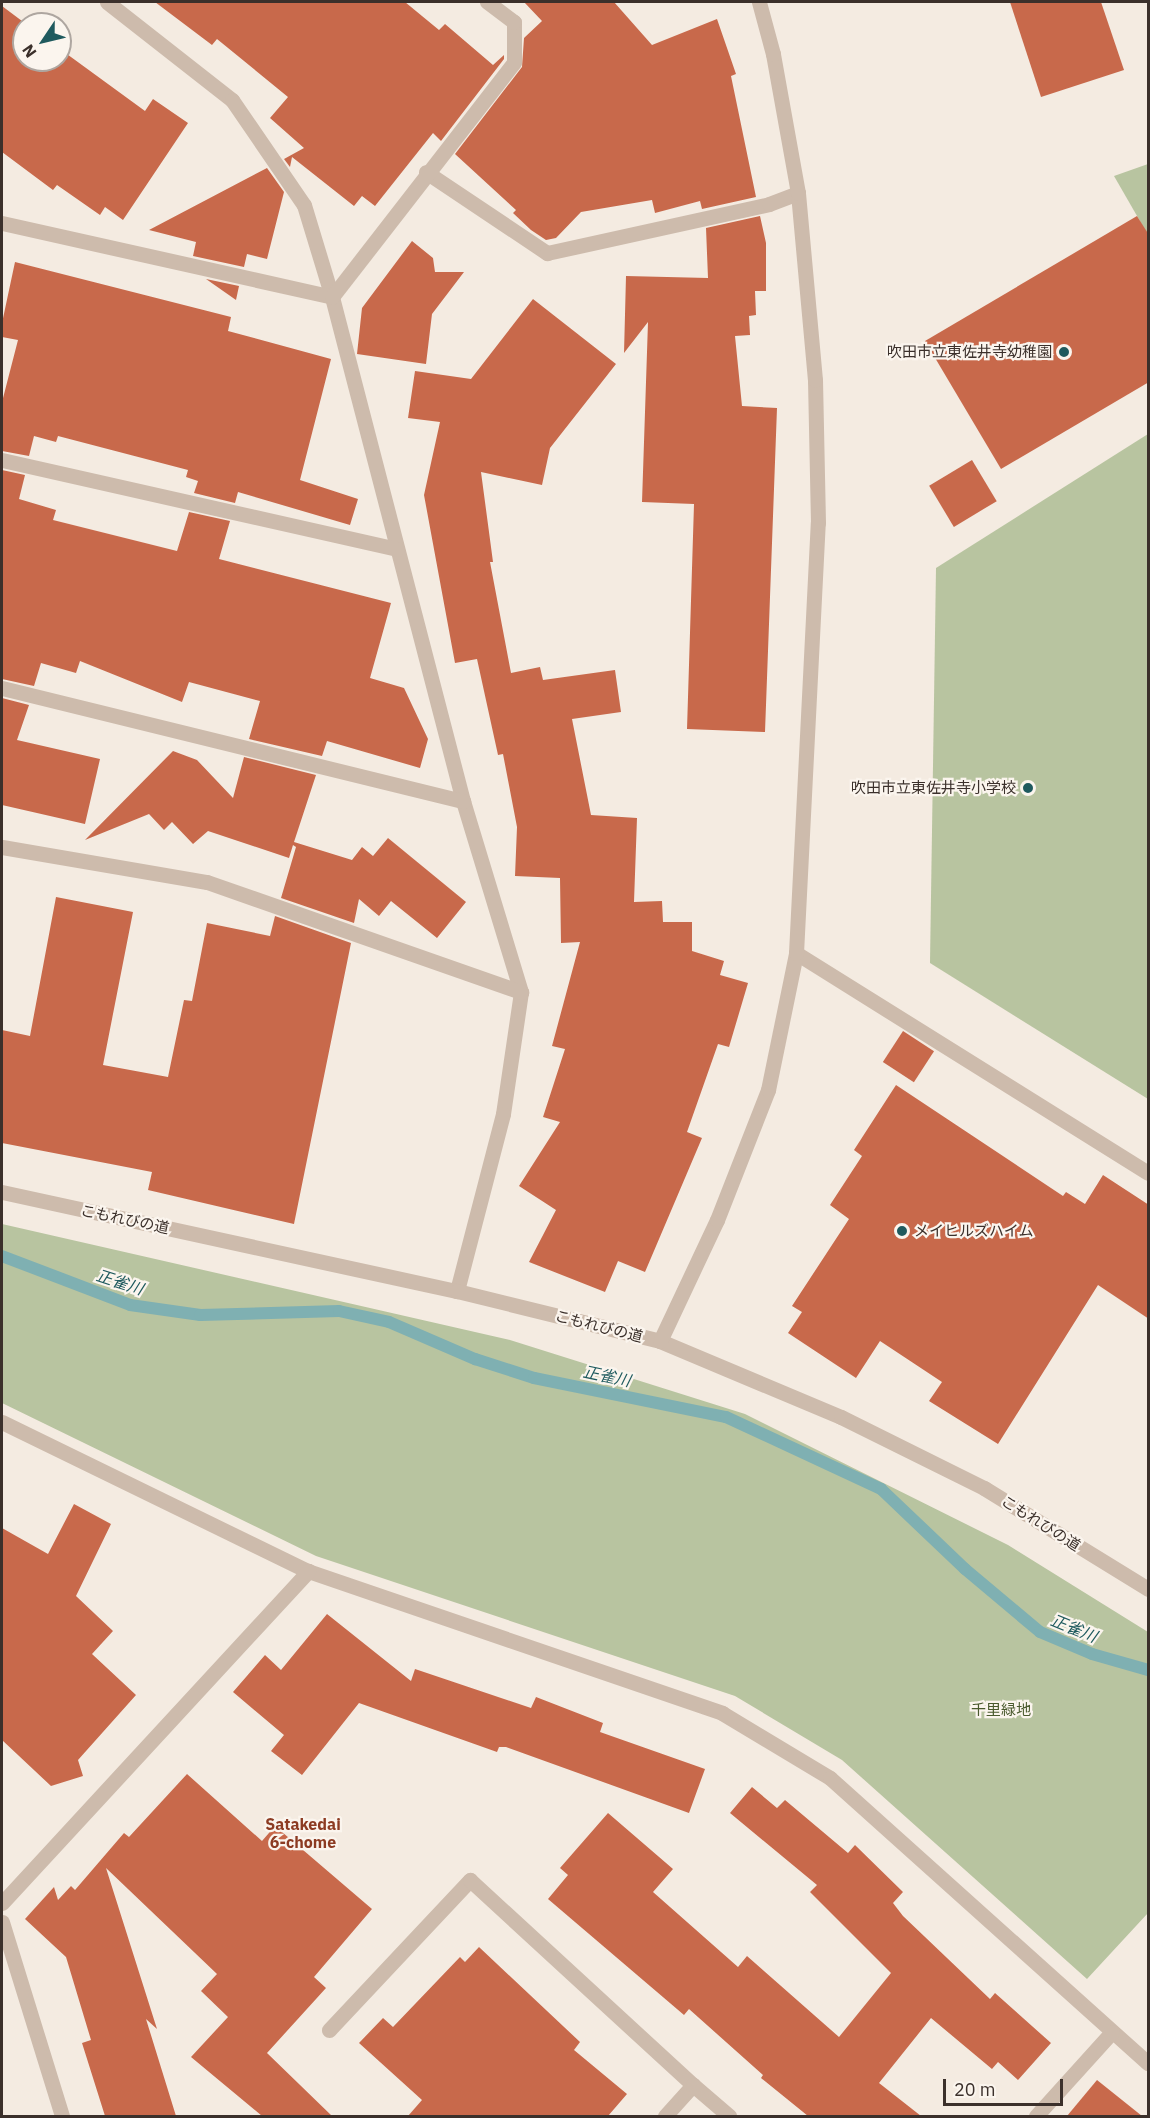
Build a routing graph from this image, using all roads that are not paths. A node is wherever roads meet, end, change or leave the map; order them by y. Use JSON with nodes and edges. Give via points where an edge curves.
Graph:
{"nodes":[{"id":1,"x":107,"y":2,"type":"edge"},
{"id":2,"x":488,"y":2,"type":"edge"},
{"id":3,"x":759,"y":2,"type":"edge"},
{"id":4,"x":426,"y":172,"type":"junction"},
{"id":5,"x":798,"y":193,"type":"junction"},
{"id":6,"x":2,"y":223,"type":"edge"},
{"id":7,"x":332,"y":297,"type":"junction"},
{"id":8,"x":2,"y":460,"type":"edge"},
{"id":9,"x":398,"y":549,"type":"junction"},
{"id":10,"x":2,"y":688,"type":"edge"},
{"id":11,"x":464,"y":801,"type":"junction"},
{"id":12,"x":2,"y":847,"type":"edge"},
{"id":13,"x":796,"y":952,"type":"junction"},
{"id":14,"x":521,"y":992,"type":"junction"},
{"id":15,"x":1149,"y":1173,"type":"edge"},
{"id":16,"x":2,"y":1192,"type":"edge"},
{"id":17,"x":457,"y":1291,"type":"junction"},
{"id":18,"x":660,"y":1341,"type":"junction"},
{"id":19,"x":2,"y":1422,"type":"edge"},
{"id":20,"x":308,"y":1572,"type":"junction"},
{"id":21,"x":1149,"y":1589,"type":"edge"},
{"id":22,"x":2,"y":1903,"type":"edge"},
{"id":23,"x":2,"y":1922,"type":"edge"},
{"id":24,"x":330,"y":2030,"type":"dead end"},
{"id":25,"x":1112,"y":2032,"type":"junction"},
{"id":26,"x":1149,"y":2063,"type":"edge"},
{"id":27,"x":693,"y":2085,"type":"junction"},
{"id":28,"x":62,"y":2116,"type":"edge"},
{"id":29,"x":665,"y":2116,"type":"edge"},
{"id":30,"x":729,"y":2116,"type":"edge"},
{"id":31,"x":1036,"y":2116,"type":"edge"}],
"edges":[{"from":1,"to":7,"type":"street","via":[[232,100],[304,205]]},
{"from":2,"to":4,"type":"street","via":[[514,22],[514,62]]},
{"from":3,"to":5,"type":"street","via":[[773,54]]},
{"from":4,"to":5,"type":"street","via":[[547,253],[769,204]]},
{"from":4,"to":7,"type":"street"},
{"from":5,"to":13,"type":"street","via":[[815,380],[818,523]]},
{"from":6,"to":7,"type":"street"},
{"from":7,"to":9,"type":"street"},
{"from":8,"to":9,"type":"street"},
{"from":9,"to":11,"type":"street"},
{"from":10,"to":11,"type":"street"},
{"from":11,"to":14,"type":"street"},
{"from":12,"to":14,"type":"street","via":[[207,882]]},
{"from":13,"to":15,"type":"street"},
{"from":13,"to":18,"type":"street","via":[[768,1090],[717,1220]]},
{"from":14,"to":17,"type":"street","via":[[503,1114]]},
{"from":16,"to":17,"type":"street","name":"こもれびの道"},
{"from":17,"to":18,"type":"street","name":"こもれびの道"},
{"from":18,"to":21,"type":"street","name":"こもれびの道","via":[[841,1417],[984,1488]]},
{"from":19,"to":20,"type":"street"},
{"from":20,"to":22,"type":"street"},
{"from":20,"to":25,"type":"street","via":[[723,1713],[830,1778]]},
{"from":23,"to":28,"type":"street"},
{"from":24,"to":27,"type":"street","via":[[470,1880]]},
{"from":25,"to":26,"type":"street"},
{"from":25,"to":31,"type":"street"},
{"from":27,"to":29,"type":"street"},
{"from":27,"to":30,"type":"street"}]}
